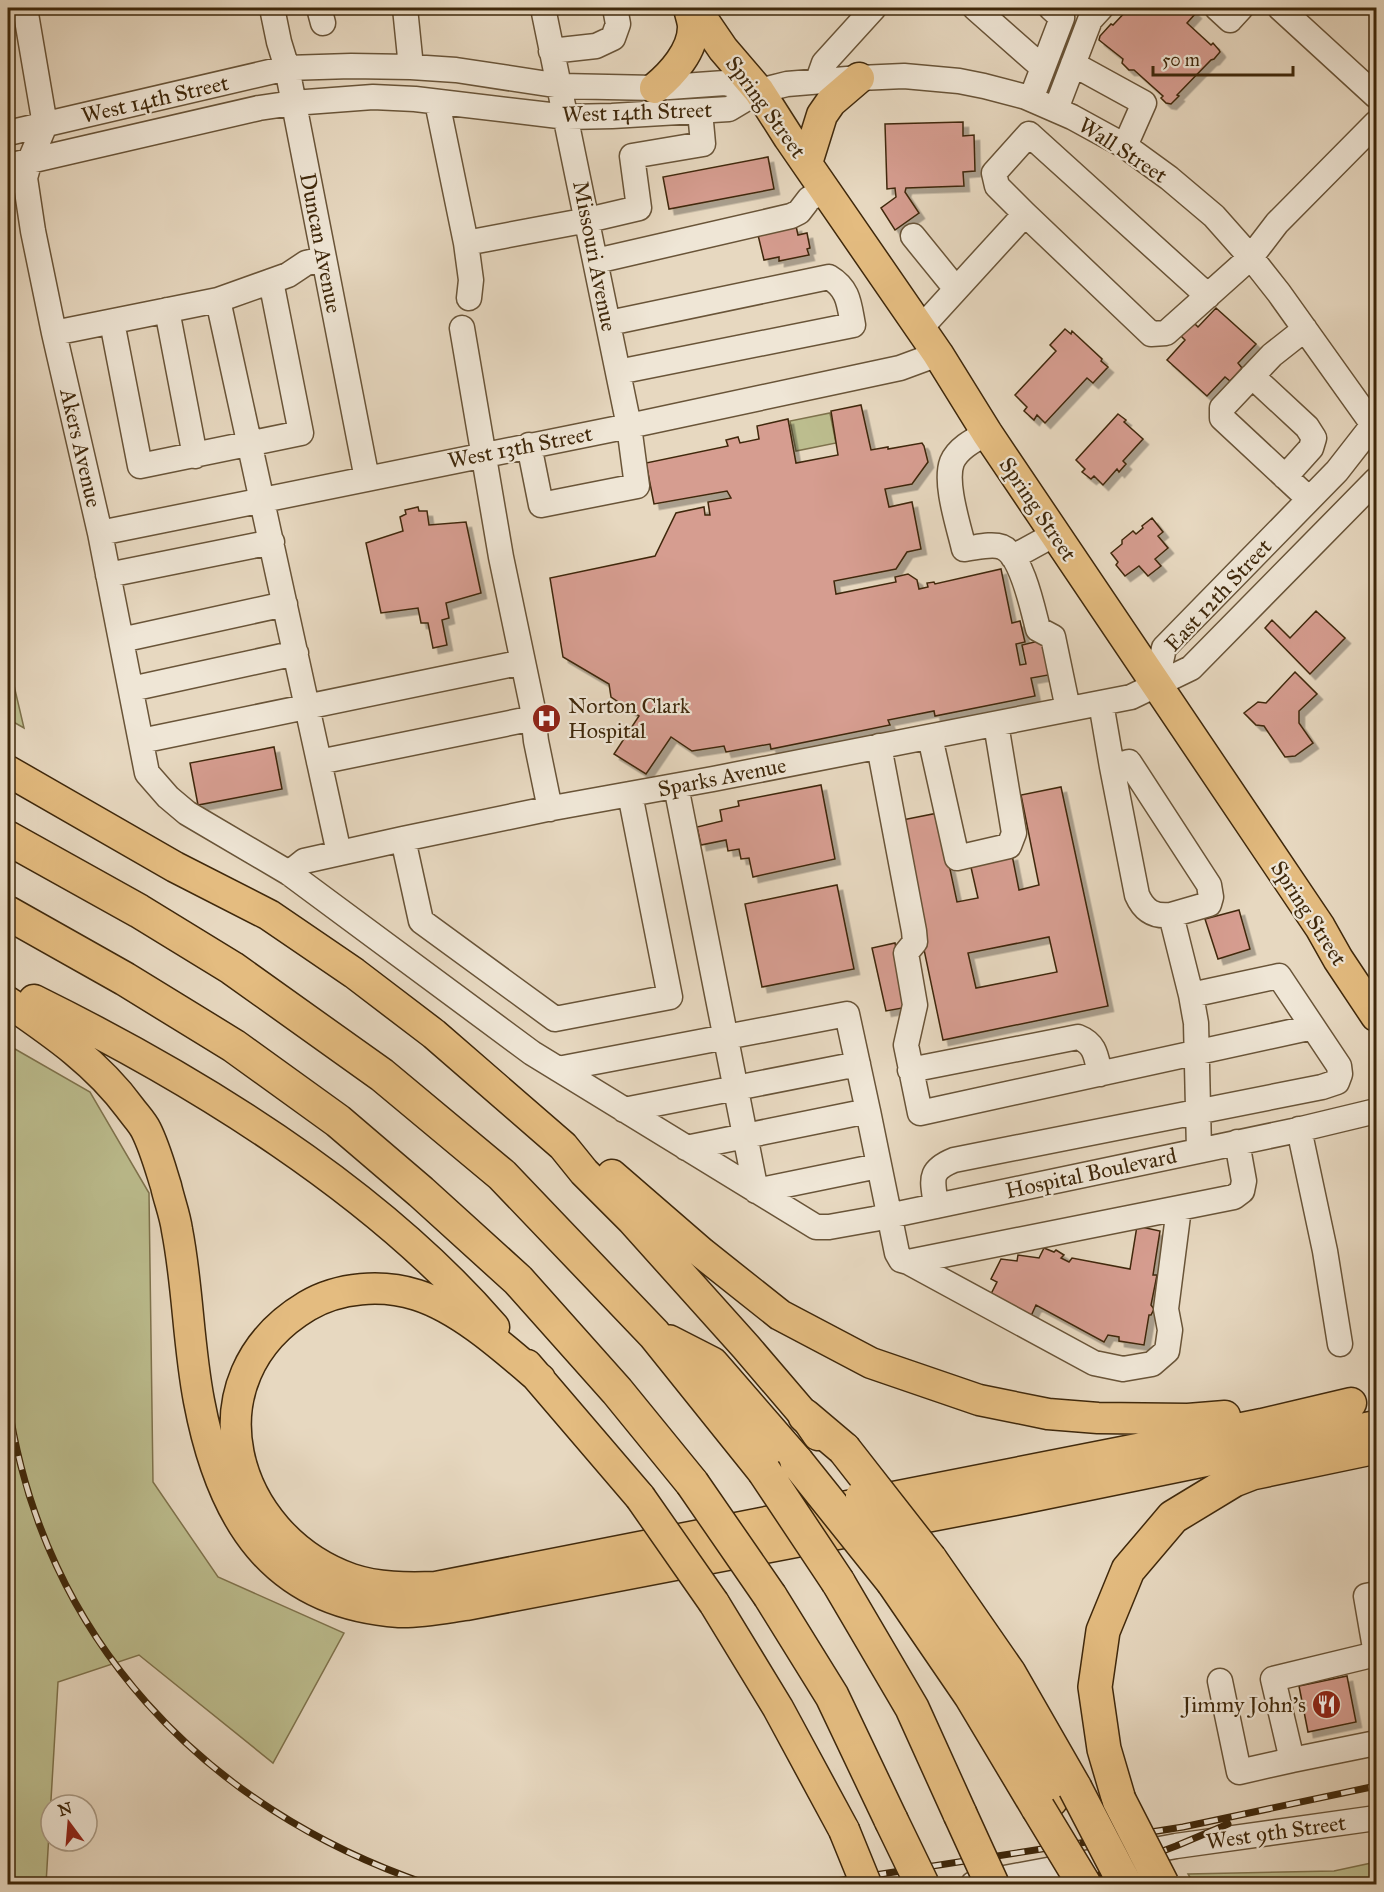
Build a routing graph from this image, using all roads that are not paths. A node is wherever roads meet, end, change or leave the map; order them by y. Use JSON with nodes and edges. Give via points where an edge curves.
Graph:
{"nodes":[{"id":1,"x":25,"y":8,"type":"edge"},
{"id":2,"x":272,"y":8,"type":"edge"},
{"id":3,"x":405,"y":8,"type":"edge"},
{"id":4,"x":543,"y":8,"type":"edge"},
{"id":5,"x":615,"y":8,"type":"edge"},
{"id":6,"x":695,"y":8,"type":"edge"},
{"id":7,"x":874,"y":8,"type":"edge"},
{"id":8,"x":975,"y":8,"type":"edge"},
{"id":9,"x":1051,"y":8,"type":"edge"},
{"id":10,"x":1101,"y":8,"type":"edge"},
{"id":11,"x":1217,"y":8,"type":"edge"},
{"id":12,"x":1241,"y":8,"type":"edge"},
{"id":13,"x":1280,"y":8,"type":"edge"},
{"id":14,"x":551,"y":51,"type":"junction"},
{"id":15,"x":1073,"y":64,"type":"junction"},
{"id":16,"x":411,"y":68,"type":"junction"},
{"id":17,"x":1043,"y":68,"type":"junction"},
{"id":18,"x":286,"y":69,"type":"junction"},
{"id":19,"x":859,"y":78,"type":"junction"},
{"id":20,"x":818,"y":81,"type":"junction"},
{"id":21,"x":561,"y":86,"type":"junction"},
{"id":22,"x":655,"y":88,"type":"junction"},
{"id":23,"x":759,"y":91,"type":"junction"},
{"id":24,"x":1375,"y":91,"type":"edge"},
{"id":25,"x":437,"y":102,"type":"junction"},
{"id":26,"x":293,"y":103,"type":"junction"},
{"id":27,"x":1043,"y":104,"type":"junction"},
{"id":28,"x":700,"y":111,"type":"junction"},
{"id":29,"x":567,"y":117,"type":"junction"},
{"id":30,"x":1377,"y":123,"type":"edge"},
{"id":31,"x":45,"y":124,"type":"junction"},
{"id":32,"x":8,"y":133,"type":"edge"},
{"id":33,"x":1029,"y":134,"type":"junction"},
{"id":34,"x":1125,"y":146,"type":"junction"},
{"id":35,"x":19,"y":163,"type":"edge"},
{"id":36,"x":807,"y":163,"type":"junction"},
{"id":37,"x":825,"y":189,"type":"junction"},
{"id":38,"x":1025,"y":214,"type":"junction"},
{"id":39,"x":588,"y":220,"type":"junction"},
{"id":40,"x":912,"y":236,"type":"dead end"},
{"id":41,"x":466,"y":243,"type":"junction"},
{"id":42,"x":1251,"y":257,"type":"junction"},
{"id":43,"x":324,"y":260,"type":"junction"},
{"id":44,"x":596,"y":261,"type":"junction"},
{"id":45,"x":271,"y":281,"type":"junction"},
{"id":46,"x":957,"y":289,"type":"junction"},
{"id":47,"x":1208,"y":296,"type":"junction"},
{"id":48,"x":469,"y":298,"type":"dead end"},
{"id":49,"x":218,"y":300,"type":"junction"},
{"id":50,"x":167,"y":310,"type":"junction"},
{"id":51,"x":112,"y":322,"type":"junction"},
{"id":52,"x":609,"y":323,"type":"junction"},
{"id":53,"x":462,"y":328,"type":"dead end"},
{"id":54,"x":920,"y":329,"type":"junction"},
{"id":55,"x":1305,"y":329,"type":"junction"},
{"id":56,"x":54,"y":333,"type":"junction"},
{"id":57,"x":938,"y":354,"type":"junction"},
{"id":58,"x":618,"y":372,"type":"junction"},
{"id":59,"x":1252,"y":376,"type":"junction"},
{"id":60,"x":1376,"y":425,"type":"edge"},
{"id":61,"x":629,"y":426,"type":"junction"},
{"id":62,"x":987,"y":433,"type":"junction"},
{"id":63,"x":250,"y":445,"type":"junction"},
{"id":64,"x":529,"y":445,"type":"junction"},
{"id":65,"x":482,"y":454,"type":"junction"},
{"id":66,"x":195,"y":456,"type":"junction"},
{"id":67,"x":1285,"y":477,"type":"junction"},
{"id":68,"x":367,"y":479,"type":"junction"},
{"id":69,"x":1377,"y":480,"type":"edge"},
{"id":70,"x":262,"y":498,"type":"junction"},
{"id":71,"x":1309,"y":499,"type":"junction"},
{"id":72,"x":100,"y":532,"type":"junction"},
{"id":73,"x":1055,"y":534,"type":"junction"},
{"id":74,"x":272,"y":542,"type":"junction"},
{"id":75,"x":1013,"y":557,"type":"junction"},
{"id":76,"x":108,"y":574,"type":"junction"},
{"id":77,"x":285,"y":604,"type":"junction"},
{"id":78,"x":121,"y":639,"type":"junction"},
{"id":79,"x":296,"y":653,"type":"junction"},
{"id":80,"x":523,"y":662,"type":"junction"},
{"id":81,"x":1156,"y":684,"type":"junction"},
{"id":82,"x":131,"y":689,"type":"junction"},
{"id":83,"x":1101,"y":703,"type":"junction"},
{"id":84,"x":307,"y":707,"type":"junction"},
{"id":85,"x":1068,"y":710,"type":"junction"},
{"id":86,"x":534,"y":718,"type":"junction"},
{"id":87,"x":996,"y":724,"type":"junction"},
{"id":88,"x":930,"y":737,"type":"junction"},
{"id":89,"x":141,"y":741,"type":"junction"},
{"id":90,"x":879,"y":747,"type":"junction"},
{"id":91,"x":319,"y":762,"type":"junction"},
{"id":92,"x":1112,"y":767,"type":"junction"},
{"id":93,"x":8,"y":771,"type":"edge"},
{"id":94,"x":676,"y":786,"type":"junction"},
{"id":95,"x":630,"y":794,"type":"junction"},
{"id":96,"x":550,"y":808,"type":"junction"},
{"id":97,"x":8,"y":838,"type":"edge"},
{"id":98,"x":403,"y":839,"type":"junction"},
{"id":99,"x":339,"y":852,"type":"junction"},
{"id":100,"x":289,"y":873,"type":"junction"},
{"id":101,"x":8,"y":913,"type":"edge"},
{"id":102,"x":1171,"y":915,"type":"junction"},
{"id":103,"x":8,"y":987,"type":"edge"},
{"id":104,"x":1191,"y":995,"type":"junction"},
{"id":105,"x":8,"y":1002,"type":"edge"},
{"id":106,"x":1377,"y":1016,"type":"edge"},
{"id":107,"x":1313,"y":1027,"type":"junction"},
{"id":108,"x":726,"y":1037,"type":"junction"},
{"id":109,"x":1197,"y":1053,"type":"junction"},
{"id":110,"x":858,"y":1065,"type":"junction"},
{"id":111,"x":558,"y":1069,"type":"junction"},
{"id":112,"x":910,"y":1070,"type":"junction"},
{"id":113,"x":1100,"y":1074,"type":"junction"},
{"id":114,"x":736,"y":1088,"type":"junction"},
{"id":115,"x":624,"y":1110,"type":"junction"},
{"id":116,"x":1197,"y":1110,"type":"junction"},
{"id":117,"x":868,"y":1111,"type":"junction"},
{"id":118,"x":1377,"y":1111,"type":"edge"},
{"id":119,"x":1299,"y":1129,"type":"junction"},
{"id":120,"x":746,"y":1137,"type":"junction"},
{"id":121,"x":1237,"y":1142,"type":"junction"},
{"id":122,"x":563,"y":1146,"type":"junction"},
{"id":123,"x":686,"y":1148,"type":"junction"},
{"id":124,"x":1199,"y":1150,"type":"junction"},
{"id":125,"x":878,"y":1166,"type":"junction"},
{"id":126,"x":756,"y":1191,"type":"junction"},
{"id":127,"x":936,"y":1206,"type":"junction"},
{"id":128,"x":1179,"y":1208,"type":"junction"},
{"id":129,"x":888,"y":1216,"type":"junction"},
{"id":130,"x":908,"y":1263,"type":"junction"},
{"id":131,"x":654,"y":1334,"type":"junction"},
{"id":132,"x":1340,"y":1344,"type":"dead end"},
{"id":133,"x":540,"y":1379,"type":"junction"},
{"id":134,"x":1364,"y":1400,"type":"edge"},
{"id":135,"x":805,"y":1416,"type":"joint"},
{"id":136,"x":1377,"y":1426,"type":"edge"},
{"id":137,"x":1377,"y":1447,"type":"edge"},
{"id":138,"x":912,"y":1570,"type":"junction"},
{"id":139,"x":1377,"y":1594,"type":"edge"},
{"id":140,"x":1376,"y":1656,"type":"edge"},
{"id":141,"x":1220,"y":1681,"type":"dead end"},
{"id":142,"x":1377,"y":1743,"type":"edge"},
{"id":143,"x":1292,"y":1760,"type":"junction"},
{"id":144,"x":1055,"y":1799,"type":"junction"},
{"id":145,"x":1377,"y":1818,"type":"edge"},
{"id":146,"x":866,"y":1884,"type":"edge"},
{"id":147,"x":922,"y":1884,"type":"edge"},
{"id":148,"x":973,"y":1884,"type":"edge"},
{"id":149,"x":992,"y":1884,"type":"edge"},
{"id":150,"x":1084,"y":1884,"type":"edge"},
{"id":151,"x":1090,"y":1884,"type":"edge"},
{"id":152,"x":1125,"y":1884,"type":"edge"},
{"id":153,"x":1162,"y":1884,"type":"edge"}],
"edges":[{"from":1,"to":31,"type":"street"},
{"from":2,"to":18,"type":"street","name":"Duncan Avenue"},
{"from":3,"to":16,"type":"street"},
{"from":4,"to":14,"type":"street","name":"Missouri Avenue"},
{"from":5,"to":14,"type":"street","via":[[618,24],[613,38],[596,46]]},
{"from":6,"to":22,"type":"main road","via":[[693,28],[681,62]]},
{"from":6,"to":23,"type":"main road","name":"Spring Street","via":[[723,50]]},
{"from":7,"to":20,"type":"street","via":[[824,63]]},
{"from":8,"to":17,"type":"street"},
{"from":9,"to":17,"type":"street","via":[[1062,18]]},
{"from":10,"to":15,"type":"street","via":[[1090,20]]},
{"from":11,"to":12,"type":"street","via":[[1230,20]]},
{"from":13,"to":24,"type":"street"},
{"from":14,"to":21,"type":"street","name":"Missouri Avenue"},
{"from":15,"to":27,"type":"street"},
{"from":15,"to":34,"type":"street","via":[[1144,103]]},
{"from":16,"to":18,"type":"street","name":"West 14th Street"},
{"from":16,"to":21,"type":"street","name":"West 14th Street","via":[[456,70]]},
{"from":17,"to":27,"type":"street"},
{"from":18,"to":26,"type":"street","name":"Duncan Avenue"},
{"from":18,"to":31,"type":"street","name":"West 14th Street"},
{"from":19,"to":20,"type":"street","name":"Wall Street"},
{"from":19,"to":27,"type":"street","name":"Wall Street","via":[[935,78],[984,86]]},
{"from":19,"to":36,"type":"main road","via":[[822,115]]},
{"from":20,"to":23,"type":"street","name":"Wall Street"},
{"from":21,"to":22,"type":"street","name":"West 14th Street"},
{"from":21,"to":29,"type":"street","name":"Missouri Avenue"},
{"from":22,"to":23,"type":"street","name":"West 14th Street","via":[[725,83]]},
{"from":23,"to":28,"type":"street","name":"West 14th Street","via":[[729,109]]},
{"from":23,"to":36,"type":"main road","name":"Spring Street"},
{"from":25,"to":26,"type":"street","name":"West 14th Street","via":[[373,97]]},
{"from":25,"to":29,"type":"street","name":"West 14th Street"},
{"from":25,"to":41,"type":"street"},
{"from":26,"to":35,"type":"street","name":"West 14th Street"},
{"from":26,"to":43,"type":"street","name":"Duncan Avenue"},
{"from":27,"to":33,"type":"street"},
{"from":27,"to":34,"type":"street","name":"Wall Street"},
{"from":28,"to":29,"type":"street","name":"West 14th Street"},
{"from":28,"to":39,"type":"street","via":[[703,144],[632,156],[639,207]]},
{"from":29,"to":39,"type":"street","name":"Missouri Avenue"},
{"from":30,"to":42,"type":"street","via":[[1277,223]]},
{"from":31,"to":32,"type":"street","name":"West 14th Street"},
{"from":31,"to":35,"type":"street","name":"Akers Avenue"},
{"from":33,"to":38,"type":"street","via":[[994,173],[997,186]]},
{"from":33,"to":47,"type":"street"},
{"from":34,"to":42,"type":"street","name":"Wall Street","via":[[1214,216]]},
{"from":35,"to":56,"type":"street","name":"Akers Avenue","via":[[26,178]]},
{"from":36,"to":37,"type":"main road","name":"Spring Street"},
{"from":37,"to":44,"type":"street","via":[[791,216]]},
{"from":37,"to":54,"type":"main road","name":"Spring Street"},
{"from":38,"to":46,"type":"street"},
{"from":38,"to":47,"type":"street","via":[[1151,334],[1166,333]]},
{"from":39,"to":41,"type":"street"},
{"from":39,"to":44,"type":"street","name":"Missouri Avenue"},
{"from":40,"to":46,"type":"street"},
{"from":41,"to":48,"type":"street"},
{"from":42,"to":47,"type":"street"},
{"from":42,"to":55,"type":"street","name":"Wall Street"},
{"from":43,"to":45,"type":"street"},
{"from":43,"to":68,"type":"street","name":"Duncan Avenue"},
{"from":44,"to":52,"type":"street","name":"Missouri Avenue"},
{"from":45,"to":49,"type":"street"},
{"from":45,"to":63,"type":"street","via":[[301,433]]},
{"from":46,"to":54,"type":"street"},
{"from":49,"to":50,"type":"street"},
{"from":49,"to":63,"type":"street"},
{"from":50,"to":51,"type":"street"},
{"from":50,"to":66,"type":"street"},
{"from":51,"to":56,"type":"street"},
{"from":51,"to":66,"type":"street","via":[[140,466]]},
{"from":52,"to":58,"type":"street","name":"Missouri Avenue"},
{"from":52,"to":58,"type":"street","via":[[829,277],[847,294],[853,325]]},
{"from":53,"to":65,"type":"street"},
{"from":54,"to":57,"type":"main road","name":"Spring Street"},
{"from":55,"to":59,"type":"street"},
{"from":55,"to":60,"type":"street","name":"Wall Street"},
{"from":56,"to":72,"type":"street","name":"Akers Avenue"},
{"from":57,"to":61,"type":"street","name":"West 13th Street","via":[[900,369]]},
{"from":57,"to":62,"type":"main road","name":"Spring Street"},
{"from":58,"to":61,"type":"street","name":"Missouri Avenue"},
{"from":59,"to":67,"type":"street","via":[[1314,438],[1311,448]]},
{"from":59,"to":67,"type":"street","via":[[1222,408],[1222,418]]},
{"from":60,"to":71,"type":"street","name":"East 12th Street"},
{"from":61,"to":64,"type":"street","name":"West 13th Street"},
{"from":61,"to":64,"type":"street","name":"Missouri Avenue","via":[[637,486],[541,505]]},
{"from":62,"to":73,"type":"main road","name":"Spring Street"},
{"from":62,"to":75,"type":"street","via":[[966,445],[952,463],[950,489],[964,549],[1003,548]]},
{"from":63,"to":66,"type":"street"},
{"from":63,"to":70,"type":"street"},
{"from":64,"to":65,"type":"street","name":"West 13th Street"},
{"from":65,"to":68,"type":"street","name":"West 13th Street"},
{"from":65,"to":80,"type":"street"},
{"from":67,"to":71,"type":"street"},
{"from":68,"to":70,"type":"street","name":"West 13th Street"},
{"from":69,"to":81,"type":"street","name":"East 12th Street","via":[[1191,668]]},
{"from":70,"to":72,"type":"street","name":"West 13th Street"},
{"from":70,"to":74,"type":"street"},
{"from":71,"to":81,"type":"street","name":"East 12th Street","via":[[1164,648]]},
{"from":72,"to":76,"type":"street","name":"Akers Avenue"},
{"from":73,"to":75,"type":"street"},
{"from":73,"to":81,"type":"main road","name":"Spring Street"},
{"from":74,"to":76,"type":"street"},
{"from":74,"to":77,"type":"street"},
{"from":75,"to":85,"type":"street","via":[[1038,629],[1053,637]]},
{"from":76,"to":78,"type":"street","name":"Akers Avenue"},
{"from":77,"to":78,"type":"street"},
{"from":77,"to":79,"type":"street"},
{"from":78,"to":82,"type":"street","name":"Akers Avenue"},
{"from":79,"to":82,"type":"street"},
{"from":79,"to":84,"type":"street"},
{"from":80,"to":84,"type":"street"},
{"from":80,"to":86,"type":"street"},
{"from":81,"to":83,"type":"street","name":"Sparks Avenue","via":[[1131,697]]},
{"from":81,"to":106,"type":"main road","name":"Spring Street"},
{"from":82,"to":89,"type":"street","name":"Akers Avenue"},
{"from":83,"to":85,"type":"street","name":"Sparks Avenue"},
{"from":83,"to":92,"type":"street"},
{"from":84,"to":89,"type":"street"},
{"from":84,"to":91,"type":"street"},
{"from":85,"to":87,"type":"street","name":"Sparks Avenue"},
{"from":86,"to":91,"type":"street"},
{"from":86,"to":96,"type":"street"},
{"from":87,"to":88,"type":"street","name":"Sparks Avenue"},
{"from":87,"to":88,"type":"street","via":[[1014,833],[1009,846],[957,858]]},
{"from":88,"to":90,"type":"street","name":"Sparks Avenue"},
{"from":89,"to":100,"type":"street","name":"Akers Avenue","via":[[147,773],[168,797]]},
{"from":90,"to":94,"type":"street","name":"Sparks Avenue"},
{"from":90,"to":112,"type":"street","via":[[914,931],[915,942],[906,952],[915,1005],[906,1044]]},
{"from":91,"to":99,"type":"street"},
{"from":92,"to":102,"type":"street","via":[[1137,895],[1149,912]]},
{"from":92,"to":102,"type":"street","via":[[1129,762],[1209,885],[1209,904]]},
{"from":93,"to":122,"type":"main road","via":[[278,922],[354,973],[434,1034]]},
{"from":94,"to":95,"type":"street","name":"Sparks Avenue"},
{"from":94,"to":108,"type":"street"},
{"from":95,"to":96,"type":"street","name":"Sparks Avenue"},
{"from":95,"to":98,"type":"street","via":[[670,997],[555,1019],[421,921]]},
{"from":96,"to":98,"type":"street","name":"Sparks Avenue"},
{"from":97,"to":131,"type":"highway","via":[[232,968],[382,1074],[502,1175]]},
{"from":98,"to":99,"type":"street","name":"Sparks Avenue"},
{"from":99,"to":100,"type":"street","name":"Sparks Avenue","via":[[304,861]]},
{"from":100,"to":111,"type":"street"},
{"from":101,"to":147,"type":"highway","bridge":true,"via":[[234,1046],[338,1121],[518,1280],[692,1483],[770,1596],[832,1696]]},
{"from":102,"to":104,"type":"street"},
{"from":103,"to":133,"type":"main road","via":[[172,1074],[337,1183],[463,1292]]},
{"from":104,"to":107,"type":"street","via":[[1279,976]]},
{"from":104,"to":109,"type":"street"},
{"from":105,"to":136,"type":"main road","via":[[51,1030],[94,1066],[146,1129],[177,1229],[199,1400],[221,1479],[235,1512],[270,1558],[296,1581],[329,1598],[401,1612],[466,1605],[655,1571]]},
{"from":107,"to":109,"type":"street"},
{"from":107,"to":116,"type":"street","via":[[1339,1066],[1337,1082]]},
{"from":108,"to":110,"type":"street","via":[[847,1014]]},
{"from":108,"to":111,"type":"street"},
{"from":108,"to":114,"type":"street"},
{"from":109,"to":113,"type":"street"},
{"from":109,"to":116,"type":"street"},
{"from":110,"to":114,"type":"street"},
{"from":110,"to":117,"type":"street"},
{"from":111,"to":115,"type":"street"},
{"from":112,"to":113,"type":"street","via":[[1078,1037],[1088,1041],[1094,1051]]},
{"from":112,"to":113,"type":"street","via":[[920,1113]]},
{"from":114,"to":115,"type":"street"},
{"from":114,"to":120,"type":"street"},
{"from":115,"to":123,"type":"street"},
{"from":116,"to":124,"type":"street"},
{"from":116,"to":127,"type":"street","via":[[954,1160],[934,1173]]},
{"from":117,"to":120,"type":"street"},
{"from":117,"to":125,"type":"street"},
{"from":118,"to":119,"type":"street","name":"Hospital Boulevard"},
{"from":119,"to":121,"type":"street","name":"Hospital Boulevard"},
{"from":119,"to":132,"type":"street"},
{"from":120,"to":123,"type":"street"},
{"from":120,"to":126,"type":"street"},
{"from":121,"to":124,"type":"street","name":"Hospital Boulevard"},
{"from":121,"to":128,"type":"street","via":[[1244,1181],[1242,1191],[1234,1197]]},
{"from":122,"to":134,"type":"main road","via":[[597,1162],[780,1314],[871,1363],[979,1400],[1098,1418],[1188,1419]]},
{"from":122,"to":135,"type":"main road"},
{"from":123,"to":126,"type":"street"},
{"from":124,"to":127,"type":"street","name":"Hospital Boulevard"},
{"from":125,"to":126,"type":"street"},
{"from":125,"to":129,"type":"street"},
{"from":126,"to":129,"type":"street","name":"Hospital Boulevard","via":[[816,1227]]},
{"from":127,"to":129,"type":"street","name":"Hospital Boulevard"},
{"from":128,"to":130,"type":"street"},
{"from":128,"to":130,"type":"street","via":[[1166,1309],[1170,1330],[1167,1351],[1152,1364],[1123,1369],[1094,1362]]},
{"from":129,"to":130,"type":"street","via":[[897,1253]]},
{"from":131,"to":138,"type":"highway","bridge":true,"via":[[712,1364],[797,1462]]},
{"from":131,"to":149,"type":"highway","bridge":true,"via":[[764,1471],[837,1582],[912,1708]]},
{"from":133,"to":134,"type":"main road","via":[[497,1343],[427,1298],[372,1289],[329,1296],[304,1308],[275,1331],[247,1372],[236,1419],[236,1447],[243,1473],[273,1525],[323,1566],[369,1583],[402,1588],[436,1587],[1209,1435]]},
{"from":133,"to":146,"type":"main road","bridge":true,"via":[[640,1497],[714,1603],[778,1708],[843,1830]]},
{"from":135,"to":138,"type":"highway","bridge":true,"via":[[838,1453]]},
{"from":137,"to":153,"type":"highway","bridge":true,"via":[[1234,1480],[1173,1517],[1128,1570],[1103,1631],[1095,1687],[1104,1749],[1119,1800]]},
{"from":138,"to":144,"type":"highway","via":[[971,1696]]},
{"from":138,"to":144,"type":"highway","via":[[1010,1673]]},
{"from":139,"to":140,"type":"street","via":[[1365,1596]]},
{"from":140,"to":143,"type":"street","via":[[1273,1679]]},
{"from":141,"to":143,"type":"street","via":[[1239,1772]]},
{"from":142,"to":143,"type":"street"},
{"from":144,"to":150,"type":"highway","bridge":true},
{"from":144,"to":151,"type":"main road"},
{"from":144,"to":152,"type":"highway","bridge":true},
{"from":145,"to":148,"type":"street","name":"West 9th Street","via":[[1176,1846]]}]}
